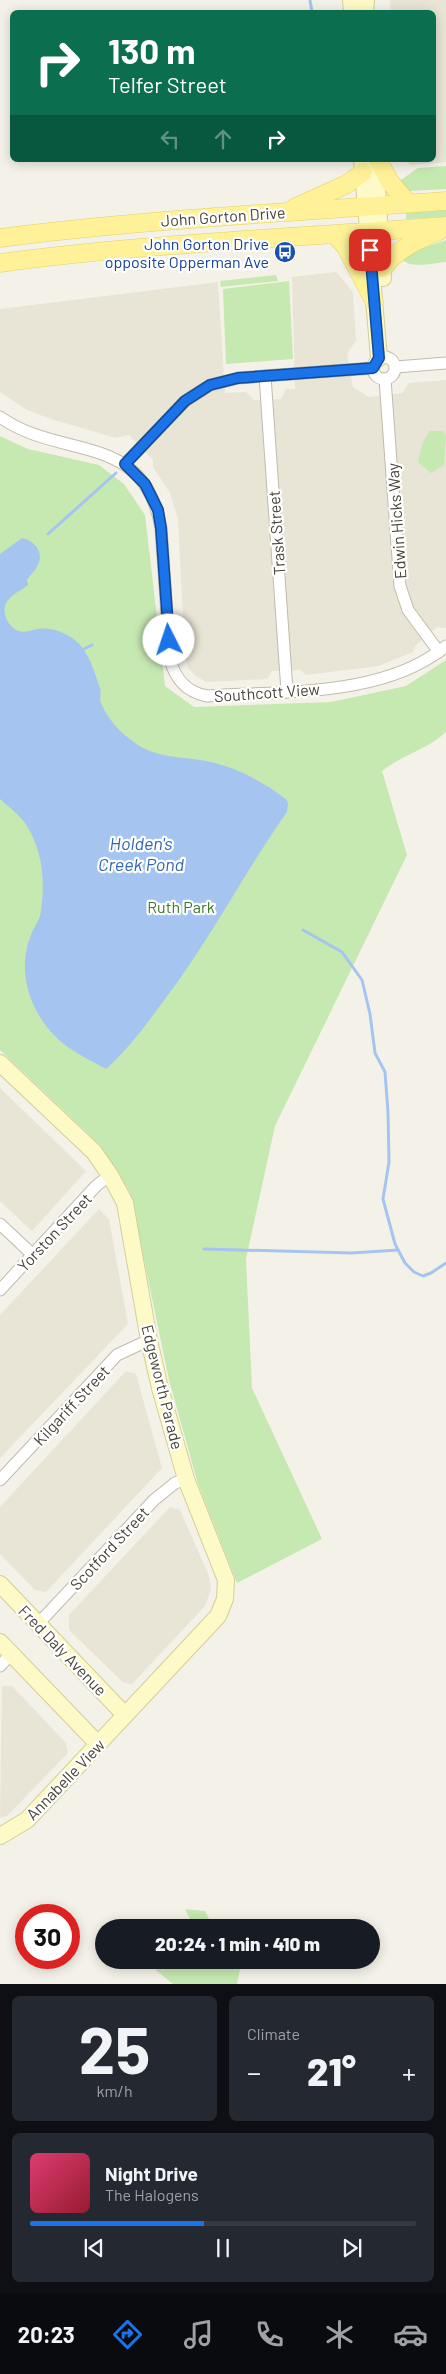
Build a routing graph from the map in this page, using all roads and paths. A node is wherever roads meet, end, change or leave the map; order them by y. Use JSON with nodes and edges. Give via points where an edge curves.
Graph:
{"nodes":[{"id":1,"x":370,"y":163,"type":"edge"},
{"id":2,"x":446,"y":201,"type":"edge"},
{"id":3,"x":408,"y":204,"type":"junction"},
{"id":4,"x":372,"y":206,"type":"junction"},
{"id":5,"x":287,"y":212,"type":"junction"},
{"id":6,"x":446,"y":227,"type":"edge"},
{"id":7,"x":374,"y":232,"type":"junction"},
{"id":8,"x":335,"y":235,"type":"junction"},
{"id":9,"x":0,"y":238,"type":"edge"},
{"id":10,"x":0,"y":263,"type":"edge"},
{"id":11,"x":383,"y":268,"type":"junction"},
{"id":12,"x":374,"y":301,"type":"junction"},
{"id":13,"x":384,"y":363,"type":"junction"},
{"id":14,"x":446,"y":363,"type":"edge"},
{"id":15,"x":265,"y":376,"type":"junction"},
{"id":16,"x":385,"y":379,"type":"junction"},
{"id":17,"x":0,"y":417,"type":"edge"},
{"id":18,"x":125,"y":464,"type":"junction"},
{"id":19,"x":443,"y":649,"type":"edge"},
{"id":20,"x":287,"y":691,"type":"junction"},
{"id":21,"x":0,"y":1063,"type":"edge"},
{"id":22,"x":110,"y":1175,"type":"junction"},
{"id":23,"x":0,"y":1224,"type":"edge"},
{"id":24,"x":33,"y":1254,"type":"junction"},
{"id":25,"x":0,"y":1290,"type":"edge"},
{"id":26,"x":149,"y":1340,"type":"junction"},
{"id":27,"x":186,"y":1479,"type":"junction"},
{"id":28,"x":0,"y":1480,"type":"edge"},
{"id":29,"x":0,"y":1584,"type":"edge"},
{"id":30,"x":38,"y":1624,"type":"junction"},
{"id":31,"x":4,"y":1654,"type":"edge"},
{"id":32,"x":125,"y":1715,"type":"junction"},
{"id":33,"x":98,"y":1744,"type":"junction"},
{"id":34,"x":0,"y":1836,"type":"edge"}],
"edges":[{"from":1,"to":3,"type":"main road"},
{"from":1,"to":4,"type":"street"},
{"from":1,"to":5,"type":"main road","via":[[347,184]]},
{"from":2,"to":3,"type":"main road","name":"John Gorton Drive"},
{"from":3,"to":4,"type":"main road","name":"John Gorton Drive"},
{"from":4,"to":5,"type":"main road","name":"John Gorton Drive"},
{"from":4,"to":7,"type":"street"},
{"from":5,"to":9,"type":"main road","name":"John Gorton Drive","via":[[167,220]]},
{"from":6,"to":7,"type":"main road","name":"John Gorton Drive"},
{"from":6,"to":11,"type":"main road","via":[[413,242],[389,258]]},
{"from":7,"to":8,"type":"main road","name":"John Gorton Drive"},
{"from":7,"to":11,"type":"street"},
{"from":7,"to":12,"type":"street"},
{"from":8,"to":10,"type":"main road","name":"John Gorton Drive","via":[[155,246]]},
{"from":8,"to":12,"type":"main road","via":[[346,248]]},
{"from":11,"to":13,"type":"street"},
{"from":12,"to":13,"type":"street"},
{"from":13,"to":14,"type":"street"},
{"from":13,"to":15,"type":"street"},
{"from":13,"to":16,"type":"street","via":[[378,378]]},
{"from":13,"to":16,"type":"street","via":[[394,374]]},
{"from":15,"to":18,"type":"street","via":[[219,382],[193,395]]},
{"from":15,"to":20,"type":"street","name":"Trask Street"},
{"from":16,"to":19,"type":"street","name":"Edwin Hicks Way","via":[[400,586],[408,610]]},
{"from":17,"to":18,"type":"street","name":"Southcott View","via":[[26,431],[105,454]]},
{"from":18,"to":20,"type":"street","name":"Southcott View","via":[[145,484],[158,510],[170,659],[180,682],[189,690],[207,696]]},
{"from":19,"to":20,"type":"street","name":"Southcott View","via":[[410,669],[368,683]]},
{"from":21,"to":22,"type":"street","name":"Edgeworth Parade","via":[[94,1152]]},
{"from":22,"to":24,"type":"street","name":"Yorston Street"},
{"from":22,"to":26,"type":"street","name":"Edgeworth Parade","via":[[125,1204]]},
{"from":23,"to":24,"type":"street"},
{"from":24,"to":25,"type":"street","name":"Yorston Street"},
{"from":26,"to":27,"type":"street","name":"Edgeworth Parade"},
{"from":26,"to":28,"type":"street","name":"Kilgariff Street","via":[[117,1355]]},
{"from":27,"to":30,"type":"street","name":"Scotford Street","via":[[175,1483],[154,1500]]},
{"from":27,"to":32,"type":"street","name":"Edgeworth Parade","via":[[221,1564],[226,1580],[225,1599],[218,1616]]},
{"from":29,"to":30,"type":"street","name":"Fred Daly Avenue"},
{"from":30,"to":32,"type":"street","name":"Fred Daly Avenue"},
{"from":31,"to":33,"type":"street"},
{"from":32,"to":33,"type":"street","name":"Annabelle View"},
{"from":33,"to":34,"type":"street","name":"Annabelle View","via":[[27,1820]]}]}
